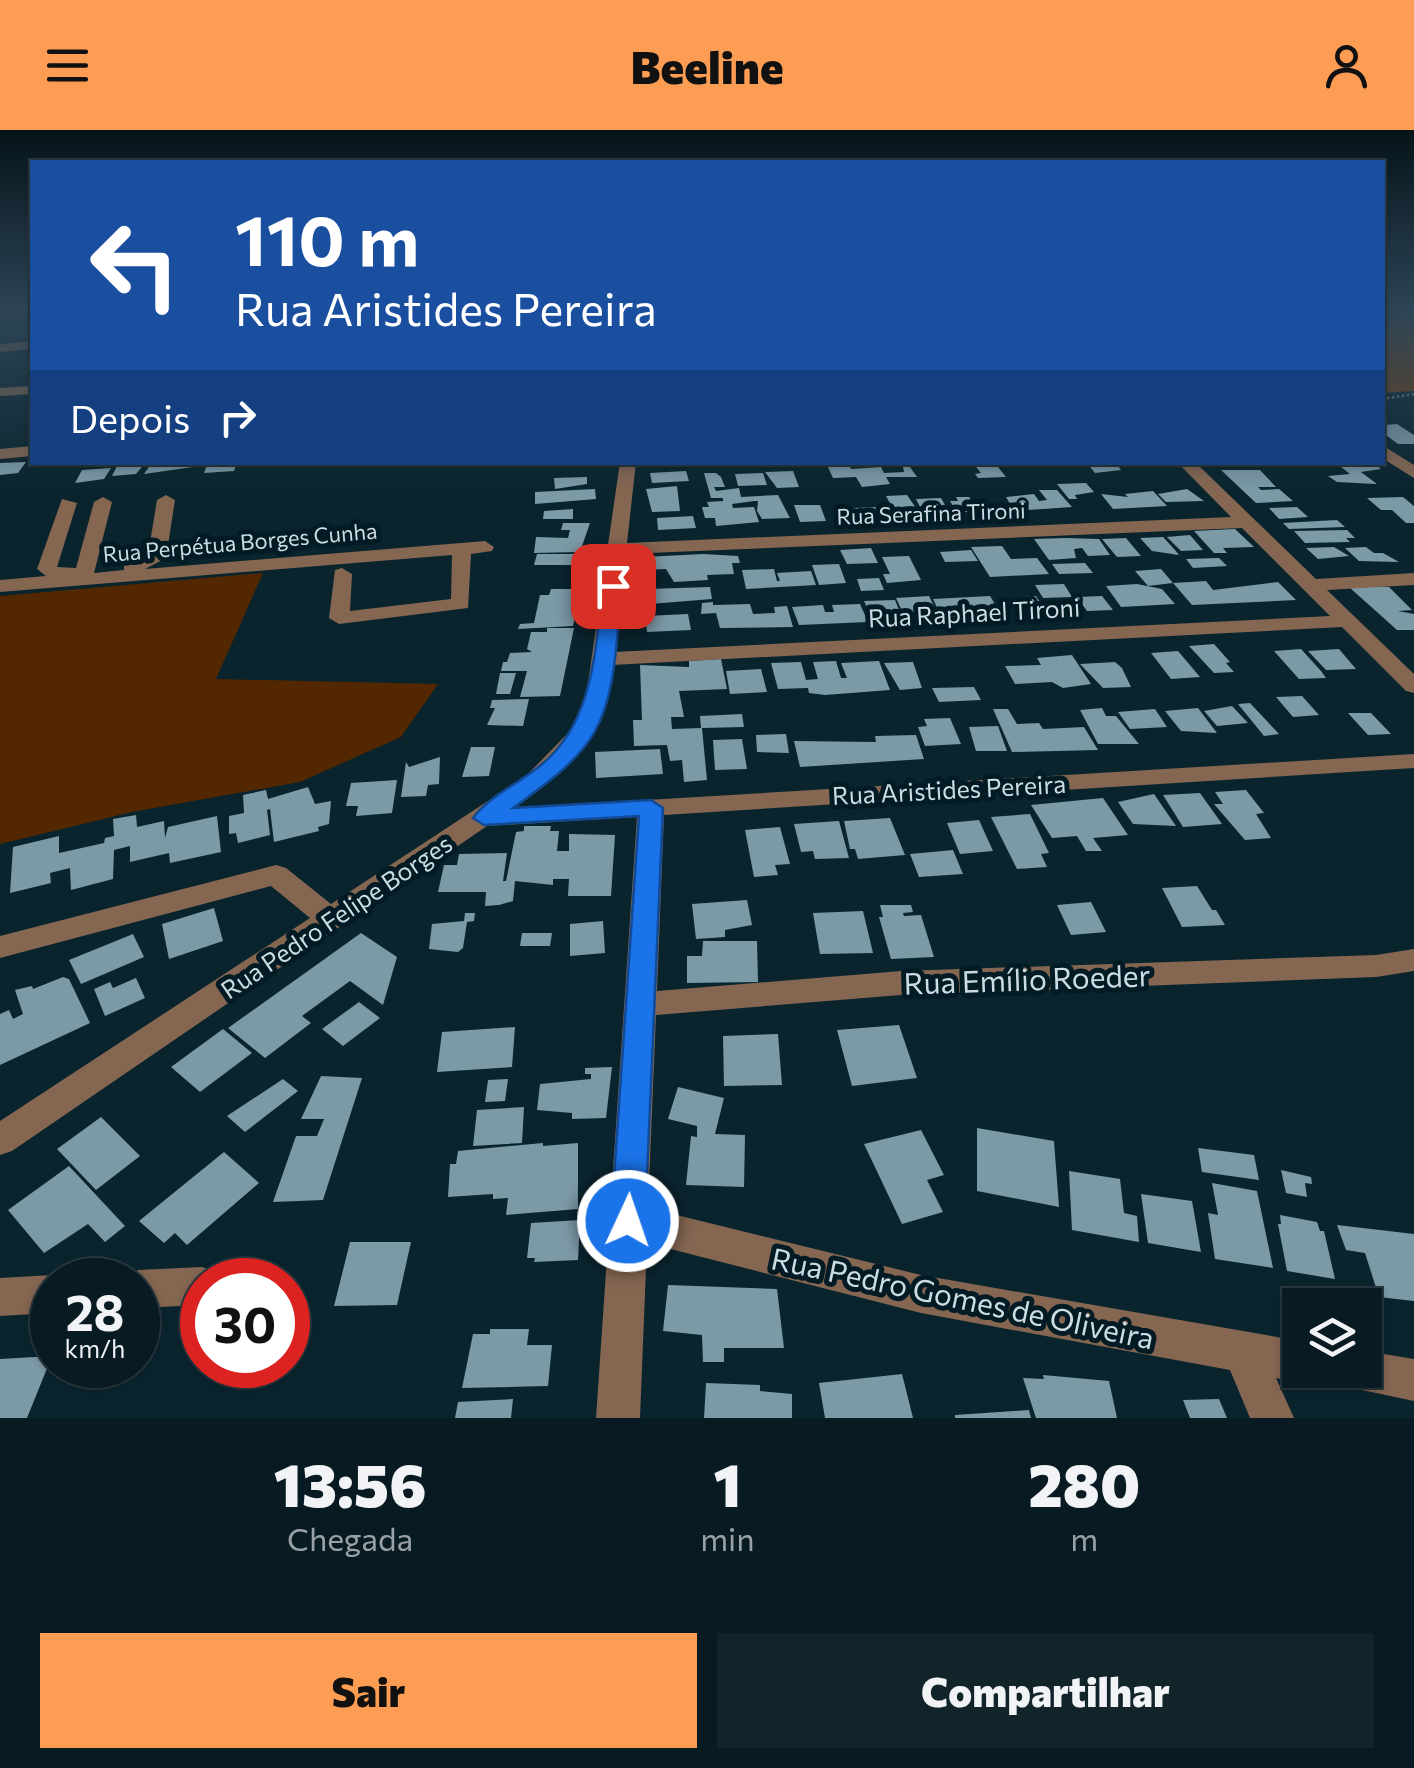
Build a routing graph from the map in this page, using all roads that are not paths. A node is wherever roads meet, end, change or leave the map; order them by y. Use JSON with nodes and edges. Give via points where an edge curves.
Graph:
{"nodes":[{"id":1,"x":30,"y":390,"type":"edge"},
{"id":2,"x":0,"y":392,"type":"edge"},
{"id":3,"x":30,"y":452,"type":"edge"},
{"id":4,"x":1385,"y":452,"type":"edge"},
{"id":5,"x":0,"y":454,"type":"edge"},
{"id":6,"x":627,"y":465,"type":"edge"},
{"id":7,"x":1187,"y":465,"type":"edge"},
{"id":8,"x":1414,"y":474,"type":"edge"},
{"id":9,"x":166,"y":500,"type":"dead end"},
{"id":10,"x":102,"y":502,"type":"dead end"},
{"id":11,"x":68,"y":504,"type":"dead end"},
{"id":12,"x":1246,"y":522,"type":"junction"},
{"id":13,"x":484,"y":547,"type":"dead end"},
{"id":14,"x":462,"y":549,"type":"junction"},
{"id":15,"x":617,"y":549,"type":"junction"},
{"id":16,"x":342,"y":574,"type":"dead end"},
{"id":17,"x":72,"y":575,"type":"junction"},
{"id":18,"x":1414,"y":579,"type":"edge"},
{"id":19,"x":1310,"y":584,"type":"junction"},
{"id":20,"x":0,"y":586,"type":"edge"},
{"id":21,"x":1347,"y":620,"type":"junction"},
{"id":22,"x":604,"y":659,"type":"junction"},
{"id":23,"x":1414,"y":686,"type":"edge"},
{"id":24,"x":1414,"y":761,"type":"edge"},
{"id":25,"x":651,"y":808,"type":"junction"},
{"id":26,"x":484,"y":818,"type":"junction"},
{"id":27,"x":331,"y":918,"type":"junction"},
{"id":28,"x":0,"y":947,"type":"edge"},
{"id":29,"x":1414,"y":960,"type":"edge"},
{"id":30,"x":640,"y":1004,"type":"junction"},
{"id":31,"x":0,"y":1140,"type":"edge"},
{"id":32,"x":628,"y":1221,"type":"junction"},
{"id":33,"x":30,"y":1295,"type":"edge"},
{"id":34,"x":0,"y":1296,"type":"edge"},
{"id":35,"x":1244,"y":1353,"type":"junction"},
{"id":36,"x":1282,"y":1359,"type":"edge"},
{"id":37,"x":1382,"y":1375,"type":"edge"},
{"id":38,"x":1414,"y":1380,"type":"edge"},
{"id":39,"x":618,"y":1418,"type":"edge"},
{"id":40,"x":1272,"y":1418,"type":"edge"}],
"edges":[{"from":1,"to":2,"type":"street"},
{"from":3,"to":5,"type":"street"},
{"from":4,"to":8,"type":"street"},
{"from":6,"to":15,"type":"street","name":"Rua Pedro Felipe Borges"},
{"from":7,"to":12,"type":"street"},
{"from":9,"to":17,"type":"street","via":[[152,563]]},
{"from":10,"to":17,"type":"street"},
{"from":11,"to":17,"type":"street","via":[[46,569]]},
{"from":12,"to":15,"type":"street","name":"Rua Serafina Tironi"},
{"from":12,"to":19,"type":"street"},
{"from":13,"to":14,"type":"street","name":"Rua Perpétua Borges Cunha"},
{"from":14,"to":16,"type":"street","via":[[461,604],[339,618]]},
{"from":14,"to":17,"type":"street","name":"Rua Perpétua Borges Cunha"},
{"from":15,"to":22,"type":"street","name":"Rua Pedro Felipe Borges"},
{"from":17,"to":20,"type":"street","name":"Rua Perpétua Borges Cunha"},
{"from":18,"to":19,"type":"street"},
{"from":19,"to":21,"type":"street"},
{"from":21,"to":22,"type":"street","name":"Rua Raphael Tironi"},
{"from":21,"to":23,"type":"street"},
{"from":22,"to":26,"type":"street","name":"Rua Pedro Felipe Borges","via":[[583,732],[551,768]]},
{"from":24,"to":25,"type":"street","name":"Rua Aristides Pereira"},
{"from":25,"to":26,"type":"street","name":"Rua Aristides Pereira"},
{"from":25,"to":30,"type":"street"},
{"from":26,"to":27,"type":"street","name":"Rua Pedro Felipe Borges"},
{"from":27,"to":28,"type":"street","via":[[276,875]]},
{"from":27,"to":31,"type":"street","name":"Rua Pedro Felipe Borges"},
{"from":29,"to":30,"type":"street","name":"Rua Emílio Roeder","via":[[882,984]]},
{"from":30,"to":32,"type":"street"},
{"from":32,"to":35,"type":"street","name":"Rua Pedro Gomes de Oliveira","via":[[920,1294]]},
{"from":32,"to":39,"type":"street"},
{"from":33,"to":34,"type":"street"},
{"from":35,"to":36,"type":"street","name":"Rua Pedro Gomes de Oliveira"},
{"from":35,"to":40,"type":"street"},
{"from":37,"to":38,"type":"street"}]}
